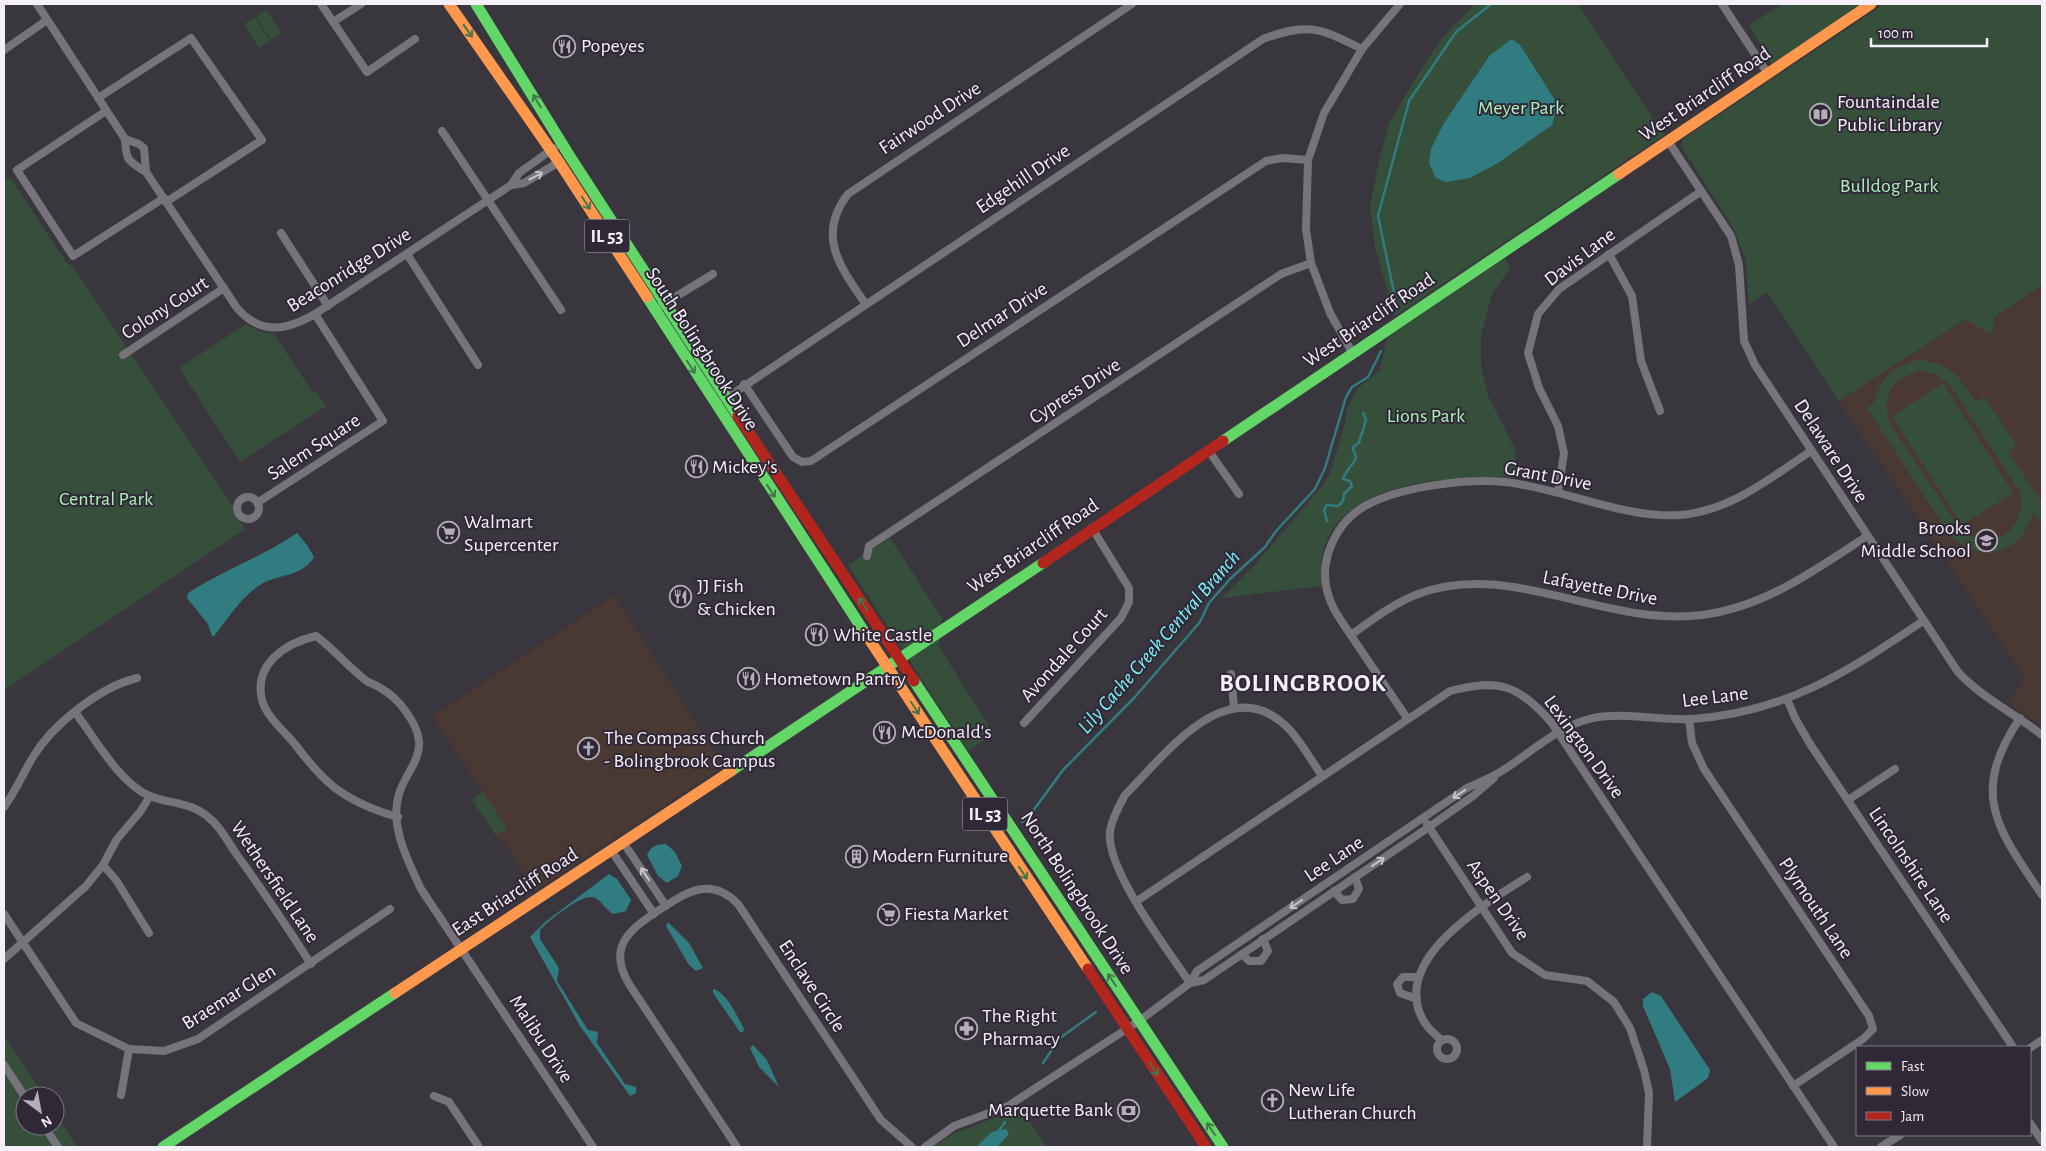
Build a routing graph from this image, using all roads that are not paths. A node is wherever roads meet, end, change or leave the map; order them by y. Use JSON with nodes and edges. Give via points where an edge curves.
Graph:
{"nodes":[{"id":1,"x":37,"y":4,"type":"edge"},
{"id":2,"x":321,"y":4,"type":"edge"},
{"id":3,"x":361,"y":4,"type":"edge"},
{"id":4,"x":449,"y":4,"type":"edge"},
{"id":5,"x":476,"y":4,"type":"edge"},
{"id":6,"x":1132,"y":4,"type":"edge"},
{"id":7,"x":1400,"y":4,"type":"edge"},
{"id":8,"x":1722,"y":4,"type":"edge"},
{"id":9,"x":1871,"y":4,"type":"edge"},
{"id":10,"x":47,"y":20,"type":"junction"},
{"id":11,"x":333,"y":22,"type":"junction"},
{"id":12,"x":415,"y":39,"type":"dead end"},
{"id":13,"x":1362,"y":49,"type":"junction"},
{"id":14,"x":4,"y":50,"type":"edge"},
{"id":15,"x":1768,"y":74,"type":"junction"},
{"id":16,"x":98,"y":98,"type":"junction"},
{"id":17,"x":106,"y":111,"type":"junction"},
{"id":18,"x":442,"y":131,"type":"dead end"},
{"id":19,"x":125,"y":139,"type":"junction"},
{"id":20,"x":1668,"y":141,"type":"junction"},
{"id":21,"x":562,"y":143,"type":"junction"},
{"id":22,"x":550,"y":150,"type":"junction"},
{"id":23,"x":1308,"y":160,"type":"junction"},
{"id":24,"x":559,"y":162,"type":"junction"},
{"id":25,"x":146,"y":172,"type":"junction"},
{"id":26,"x":511,"y":184,"type":"junction"},
{"id":27,"x":1700,"y":192,"type":"junction"},
{"id":28,"x":165,"y":200,"type":"junction"},
{"id":29,"x":488,"y":200,"type":"junction"},
{"id":30,"x":281,"y":233,"type":"dead end"},
{"id":31,"x":407,"y":254,"type":"junction"},
{"id":32,"x":1609,"y":254,"type":"junction"},
{"id":33,"x":1311,"y":263,"type":"junction"},
{"id":34,"x":714,"y":274,"type":"dead end"},
{"id":35,"x":224,"y":288,"type":"junction"},
{"id":36,"x":667,"y":302,"type":"junction"},
{"id":37,"x":865,"y":303,"type":"junction"},
{"id":38,"x":328,"y":306,"type":"junction"},
{"id":39,"x":561,"y":310,"type":"dead end"},
{"id":40,"x":654,"y":310,"type":"junction"},
{"id":41,"x":315,"y":314,"type":"junction"},
{"id":42,"x":123,"y":354,"type":"dead end"},
{"id":43,"x":1353,"y":354,"type":"junction"},
{"id":44,"x":478,"y":365,"type":"dead end"},
{"id":45,"x":744,"y":384,"type":"junction"},
{"id":46,"x":726,"y":398,"type":"junction"},
{"id":47,"x":716,"y":406,"type":"junction"},
{"id":48,"x":1660,"y":411,"type":"dead end"},
{"id":49,"x":1208,"y":450,"type":"junction"},
{"id":50,"x":1810,"y":451,"type":"junction"},
{"id":51,"x":1558,"y":492,"type":"junction"},
{"id":52,"x":1239,"y":494,"type":"dead end"},
{"id":53,"x":258,"y":503,"type":"dead end"},
{"id":54,"x":1092,"y":528,"type":"junction"},
{"id":55,"x":1867,"y":536,"type":"junction"},
{"id":56,"x":867,"y":556,"type":"dead end"},
{"id":57,"x":1923,"y":621,"type":"junction"},
{"id":58,"x":1351,"y":635,"type":"junction"},
{"id":59,"x":900,"y":659,"type":"junction"},
{"id":60,"x":888,"y":667,"type":"junction"},
{"id":61,"x":1231,"y":674,"type":"dead end"},
{"id":62,"x":137,"y":678,"type":"dead end"},
{"id":63,"x":1787,"y":699,"type":"junction"},
{"id":64,"x":1234,"y":708,"type":"junction"},
{"id":65,"x":75,"y":712,"type":"junction"},
{"id":66,"x":1407,"y":718,"type":"junction"},
{"id":67,"x":2020,"y":718,"type":"junction"},
{"id":68,"x":1689,"y":719,"type":"junction"},
{"id":69,"x":1024,"y":723,"type":"dead end"},
{"id":70,"x":1558,"y":733,"type":"junction"},
{"id":71,"x":2042,"y":735,"type":"edge"},
{"id":72,"x":1895,"y":769,"type":"dead end"},
{"id":73,"x":1502,"y":771,"type":"junction"},
{"id":74,"x":1322,"y":776,"type":"junction"},
{"id":75,"x":150,"y":796,"type":"junction"},
{"id":76,"x":1848,"y":800,"type":"junction"},
{"id":77,"x":4,"y":807,"type":"edge"},
{"id":78,"x":398,"y":817,"type":"junction"},
{"id":79,"x":1423,"y":818,"type":"junction"},
{"id":80,"x":1429,"y":827,"type":"junction"},
{"id":81,"x":624,"y":842,"type":"junction"},
{"id":82,"x":611,"y":850,"type":"junction"},
{"id":83,"x":104,"y":865,"type":"junction"},
{"id":84,"x":1527,"y":877,"type":"dead end"},
{"id":85,"x":1355,"y":878,"type":"junction"},
{"id":86,"x":1334,"y":892,"type":"junction"},
{"id":87,"x":2042,"y":895,"type":"edge"},
{"id":88,"x":1137,"y":901,"type":"junction"},
{"id":89,"x":666,"y":906,"type":"junction"},
{"id":90,"x":1481,"y":906,"type":"junction"},
{"id":91,"x":390,"y":910,"type":"dead end"},
{"id":92,"x":4,"y":914,"type":"edge"},
{"id":93,"x":654,"y":914,"type":"junction"},
{"id":94,"x":149,"y":933,"type":"dead end"},
{"id":95,"x":1263,"y":939,"type":"junction"},
{"id":96,"x":22,"y":943,"type":"junction"},
{"id":97,"x":462,"y":949,"type":"junction"},
{"id":98,"x":1242,"y":954,"type":"junction"},
{"id":99,"x":4,"y":959,"type":"edge"},
{"id":100,"x":311,"y":964,"type":"junction"},
{"id":101,"x":1418,"y":977,"type":"junction"},
{"id":102,"x":1190,"y":983,"type":"junction"},
{"id":103,"x":1417,"y":998,"type":"junction"},
{"id":104,"x":1139,"y":1021,"type":"junction"},
{"id":105,"x":1128,"y":1028,"type":"junction"},
{"id":106,"x":1441,"y":1040,"type":"dead end"},
{"id":107,"x":2042,"y":1040,"type":"edge"},
{"id":108,"x":2012,"y":1046,"type":"edge"},
{"id":109,"x":2031,"y":1047,"type":"edge"},
{"id":110,"x":129,"y":1049,"type":"junction"},
{"id":111,"x":4,"y":1065,"type":"edge"},
{"id":112,"x":18,"y":1086,"type":"edge"},
{"id":113,"x":1793,"y":1086,"type":"junction"},
{"id":114,"x":121,"y":1095,"type":"dead end"},
{"id":115,"x":434,"y":1096,"type":"dead end"},
{"id":116,"x":2031,"y":1124,"type":"edge"},
{"id":117,"x":51,"y":1136,"type":"edge"},
{"id":118,"x":1898,"y":1136,"type":"edge"},
{"id":119,"x":2042,"y":1141,"type":"edge"},
{"id":120,"x":58,"y":1147,"type":"edge"},
{"id":121,"x":163,"y":1147,"type":"edge"},
{"id":122,"x":480,"y":1147,"type":"edge"},
{"id":123,"x":593,"y":1147,"type":"edge"},
{"id":124,"x":737,"y":1147,"type":"edge"},
{"id":125,"x":912,"y":1147,"type":"edge"},
{"id":126,"x":926,"y":1147,"type":"edge"},
{"id":127,"x":1206,"y":1147,"type":"edge"},
{"id":128,"x":1223,"y":1147,"type":"edge"},
{"id":129,"x":1647,"y":1147,"type":"edge"},
{"id":130,"x":1834,"y":1147,"type":"edge"},
{"id":131,"x":1881,"y":1147,"type":"edge"}],
"edges":[{"from":1,"to":10,"type":"street","name":"Beaconridge Drive"},
{"from":2,"to":11,"type":"street"},
{"from":3,"to":11,"type":"street"},
{"from":4,"to":22,"type":"main road","name":"South Bolingbrook Drive","number":"IL 53","one_way":true},
{"from":21,"to":5,"type":"main road","name":"South Bolingbrook Drive","number":"IL 53","one_way":true},
{"from":6,"to":37,"type":"street","name":"Fairwood Drive","via":[[848,194],[834,224],[834,248],[843,272]]},
{"from":7,"to":13,"type":"street"},
{"from":8,"to":15,"type":"street"},
{"from":9,"to":15,"type":"main road","name":"West Briarcliff Road"},
{"from":10,"to":14,"type":"street"},
{"from":10,"to":16,"type":"street","name":"Beaconridge Drive"},
{"from":11,"to":12,"type":"street","via":[[367,72]]},
{"from":13,"to":23,"type":"street","via":[[1324,114]]},
{"from":13,"to":37,"type":"street","name":"Edgehill Drive","via":[[1324,30],[1291,29],[1263,39]]},
{"from":15,"to":20,"type":"main road","name":"West Briarcliff Road"},
{"from":16,"to":17,"type":"street","name":"Beaconridge Drive"},
{"from":16,"to":28,"type":"street","via":[[191,38],[262,140]]},
{"from":17,"to":19,"type":"street","name":"Beaconridge Drive"},
{"from":17,"to":28,"type":"street","via":[[17,170],[73,256]]},
{"from":18,"to":29,"type":"street"},
{"from":19,"to":25,"type":"street","name":"Beaconridge Drive","via":[[129,161]]},
{"from":19,"to":25,"type":"street","name":"Beaconridge Drive","via":[[144,148]]},
{"from":20,"to":27,"type":"street","name":"Delaware Drive"},
{"from":20,"to":43,"type":"main road","name":"West Briarcliff Road"},
{"from":21,"to":22,"type":"street","name":"Beaconridge Drive"},
{"from":21,"to":36,"type":"main road","name":"South Bolingbrook Drive","number":"IL 53"},
{"from":22,"to":24,"type":"main road","name":"South Bolingbrook Drive","number":"IL 53"},
{"from":22,"to":26,"type":"street","name":"Beaconridge Drive","via":[[519,173]]},
{"from":23,"to":33,"type":"street","via":[[1306,229]]},
{"from":23,"to":45,"type":"street","name":"Delmar Drive","via":[[1282,158],[1266,161],[811,461],[802,462],[793,457]]},
{"from":26,"to":24,"type":"street","name":"Beaconridge Drive","one_way":true,"via":[[524,183]]},
{"from":24,"to":40,"type":"main road","name":"South Bolingbrook Drive","number":"IL 53","one_way":true},
{"from":25,"to":28,"type":"street","name":"Beaconridge Drive"},
{"from":26,"to":29,"type":"street","name":"Beaconridge Drive"},
{"from":27,"to":32,"type":"street","name":"Davis Lane"},
{"from":27,"to":50,"type":"street","name":"Delaware Drive","via":[[1731,236],[1739,265],[1744,342],[1755,365]]},
{"from":28,"to":35,"type":"street","name":"Beaconridge Drive"},
{"from":29,"to":31,"type":"street","name":"Beaconridge Drive"},
{"from":29,"to":39,"type":"street"},
{"from":30,"to":38,"type":"street"},
{"from":31,"to":38,"type":"street","name":"Beaconridge Drive"},
{"from":31,"to":44,"type":"street"},
{"from":32,"to":48,"type":"street","via":[[1632,296],[1641,361]]},
{"from":32,"to":51,"type":"street","name":"Davis Lane","via":[[1559,289],[1538,314],[1528,353],[1539,388],[1558,426],[1564,453]]},
{"from":33,"to":43,"type":"street","via":[[1330,313]]},
{"from":33,"to":56,"type":"street","name":"Cypress Drive","via":[[1281,274],[869,546]]},
{"from":34,"to":36,"type":"street"},
{"from":35,"to":41,"type":"street","name":"Beaconridge Drive","via":[[243,315],[260,325],[291,327]]},
{"from":35,"to":42,"type":"street","name":"Colony Court"},
{"from":36,"to":40,"type":"street"},
{"from":36,"to":46,"type":"main road","name":"South Bolingbrook Drive","number":"IL 53"},
{"from":37,"to":45,"type":"street","name":"Edgehill Drive"},
{"from":38,"to":41,"type":"street","name":"Beaconridge Drive"},
{"from":40,"to":47,"type":"main road","name":"South Bolingbrook Drive","number":"IL 53","one_way":true},
{"from":41,"to":53,"type":"street","name":"Salem Square","via":[[383,421]]},
{"from":43,"to":49,"type":"main road","name":"West Briarcliff Road"},
{"from":45,"to":46,"type":"street","name":"Edgehill Drive"},
{"from":46,"to":47,"type":"street","name":"Edgehill Drive"},
{"from":59,"to":46,"type":"main road","name":"South Bolingbrook Drive","number":"IL 53","one_way":true},
{"from":47,"to":60,"type":"main road","name":"South Bolingbrook Drive","number":"IL 53","one_way":true},
{"from":49,"to":52,"type":"street"},
{"from":49,"to":54,"type":"main road","name":"West Briarcliff Road"},
{"from":50,"to":51,"type":"street","name":"Grant Drive","via":[[1736,500],[1692,513],[1652,514]]},
{"from":50,"to":55,"type":"street","name":"Delaware Drive"},
{"from":51,"to":58,"type":"street","name":"Grant Drive","via":[[1504,482],[1456,482],[1410,490],[1365,506],[1332,542],[1325,566],[1332,606]]},
{"from":54,"to":59,"type":"main road","name":"West Briarcliff Road"},
{"from":54,"to":69,"type":"street","name":"Avondale Court","via":[[1129,588],[1129,602],[1120,618]]},
{"from":55,"to":57,"type":"street","name":"Delaware Drive"},
{"from":55,"to":58,"type":"street","name":"Lafayette Drive","via":[[1782,590],[1736,608],[1666,617],[1636,614],[1504,584],[1457,584],[1418,594],[1390,608]]},
{"from":57,"to":63,"type":"street","name":"Lee Lane","via":[[1850,669]]},
{"from":57,"to":67,"type":"street","name":"Delaware Drive","via":[[1968,683]]},
{"from":58,"to":66,"type":"street","name":"Grant Drive"},
{"from":59,"to":60,"type":"main road","name":"West Briarcliff Road"},
{"from":104,"to":59,"type":"main road","name":"North Bolingbrook Drive","number":"IL 53","one_way":true},
{"from":60,"to":81,"type":"main road","name":"East Briarcliff Road"},
{"from":60,"to":105,"type":"main road","name":"North Bolingbrook Drive","number":"IL 53","one_way":true},
{"from":61,"to":64,"type":"street"},
{"from":62,"to":65,"type":"street","via":[[115,686]]},
{"from":63,"to":68,"type":"street","name":"Lee Lane","via":[[1746,712]]},
{"from":63,"to":76,"type":"street","name":"Lincolnshire Lane","via":[[1801,730]]},
{"from":64,"to":74,"type":"street","via":[[1263,712],[1287,728]]},
{"from":64,"to":88,"type":"street","via":[[1200,721],[1125,795],[1118,808],[1110,831],[1112,854]]},
{"from":65,"to":75,"type":"street","name":"Wethersfield Lane","via":[[111,762]]},
{"from":65,"to":77,"type":"street","via":[[52,732],[34,756]]},
{"from":66,"to":70,"type":"street","name":"Lexington Drive","via":[[1450,691],[1472,685],[1494,685],[1513,690],[1532,701]]},
{"from":66,"to":74,"type":"street","name":"Lexington Drive"},
{"from":67,"to":71,"type":"street","name":"Delaware Drive"},
{"from":67,"to":87,"type":"street","via":[[2005,741],[1995,768],[1994,804],[2006,840]]},
{"from":68,"to":70,"type":"street","name":"Lee Lane","via":[[1597,717],[1575,723]]},
{"from":68,"to":113,"type":"street","name":"Plymouth Lane","via":[[1692,743],[1704,769],[1869,1016],[1873,1029]]},
{"from":70,"to":73,"type":"street","name":"Lee Lane"},
{"from":70,"to":113,"type":"street","name":"Lexington Drive"},
{"from":72,"to":76,"type":"street"},
{"from":73,"to":79,"type":"street","name":"Lee Lane","one_way":true,"via":[[1468,788]]},
{"from":73,"to":80,"type":"street","name":"Lee Lane"},
{"from":74,"to":88,"type":"street","name":"Lexington Drive"},
{"from":75,"to":83,"type":"street","via":[[117,839]]},
{"from":75,"to":100,"type":"street","name":"Wethersfield Lane","via":[[185,804],[206,815],[223,831]]},
{"from":76,"to":108,"type":"street","name":"Lincolnshire Lane"},
{"from":78,"to":78,"type":"street","name":"Malibu Drive","via":[[399,794],[419,747],[414,726],[398,703],[368,682],[316,636],[301,640],[272,657],[261,677],[262,701],[271,716],[336,788],[375,811]]},
{"from":78,"to":97,"type":"street","name":"Malibu Drive","via":[[401,841],[421,889]]},
{"from":79,"to":80,"type":"street","name":"Aspen Drive"},
{"from":79,"to":102,"type":"street","name":"Lee Lane","one_way":true,"via":[[1197,971]]},
{"from":85,"to":80,"type":"street","name":"Lee Lane","one_way":true},
{"from":80,"to":90,"type":"street","name":"Aspen Drive"},
{"from":81,"to":82,"type":"main road","name":"East Briarcliff Road"},
{"from":89,"to":81,"type":"street","one_way":true},
{"from":82,"to":93,"type":"street"},
{"from":82,"to":97,"type":"main road","name":"East Briarcliff Road"},
{"from":83,"to":94,"type":"street"},
{"from":83,"to":96,"type":"street","via":[[71,901]]},
{"from":84,"to":90,"type":"street"},
{"from":85,"to":86,"type":"street","name":"Lee Lane"},
{"from":85,"to":86,"type":"street","name":"Lee Lane","via":[[1359,889],[1353,899],[1342,900]]},
{"from":86,"to":95,"type":"street","name":"Lee Lane"},
{"from":88,"to":102,"type":"street"},
{"from":89,"to":93,"type":"street","name":"Enclave Circle"},
{"from":89,"to":125,"type":"street","name":"Enclave Circle","via":[[702,888],[717,890],[732,898],[881,1120]]},
{"from":90,"to":101,"type":"street","via":[[1447,935]]},
{"from":90,"to":129,"type":"street","name":"Aspen Drive","via":[[1512,953],[1545,975],[1587,981],[1614,1002],[1630,1028],[1644,1070],[1649,1093]]},
{"from":91,"to":100,"type":"street","name":"Braemar Glen"},
{"from":92,"to":96,"type":"street","name":"Braemar Glen"},
{"from":93,"to":124,"type":"street","name":"Enclave Circle","via":[[626,937],[621,952],[624,975]]},
{"from":95,"to":98,"type":"street","name":"Lee Lane"},
{"from":95,"to":98,"type":"street","via":[[1268,951],[1261,961],[1250,961]]},
{"from":96,"to":99,"type":"street"},
{"from":96,"to":110,"type":"street","name":"Braemar Glen","via":[[76,1023]]},
{"from":97,"to":121,"type":"main road","name":"East Briarcliff Road"},
{"from":97,"to":123,"type":"street","name":"Malibu Drive"},
{"from":98,"to":102,"type":"street","name":"Lee Lane","via":[[1204,980]]},
{"from":100,"to":110,"type":"street","name":"Braemar Glen","via":[[198,1039],[164,1051]]},
{"from":101,"to":103,"type":"street"},
{"from":101,"to":103,"type":"street","via":[[1403,977],[1397,984],[1400,993]]},
{"from":102,"to":104,"type":"street","name":"Lee Lane"},
{"from":103,"to":106,"type":"street","via":[[1424,1021]]},
{"from":104,"to":105,"type":"street","name":"Lee Lane"},
{"from":128,"to":104,"type":"main road","name":"North Bolingbrook Drive","number":"IL 53","one_way":true},
{"from":105,"to":126,"type":"street","name":"Lee Lane","via":[[1008,1106],[954,1126]]},
{"from":105,"to":127,"type":"main road","name":"North Bolingbrook Drive","number":"IL 53","one_way":true},
{"from":107,"to":109,"type":"street"},
{"from":110,"to":114,"type":"street"},
{"from":111,"to":112,"type":"street"},
{"from":113,"to":130,"type":"street","name":"Lexington Drive"},
{"from":115,"to":122,"type":"street","via":[[449,1102]]},
{"from":116,"to":119,"type":"street"},
{"from":117,"to":120,"type":"street"},
{"from":118,"to":131,"type":"street"}]}
